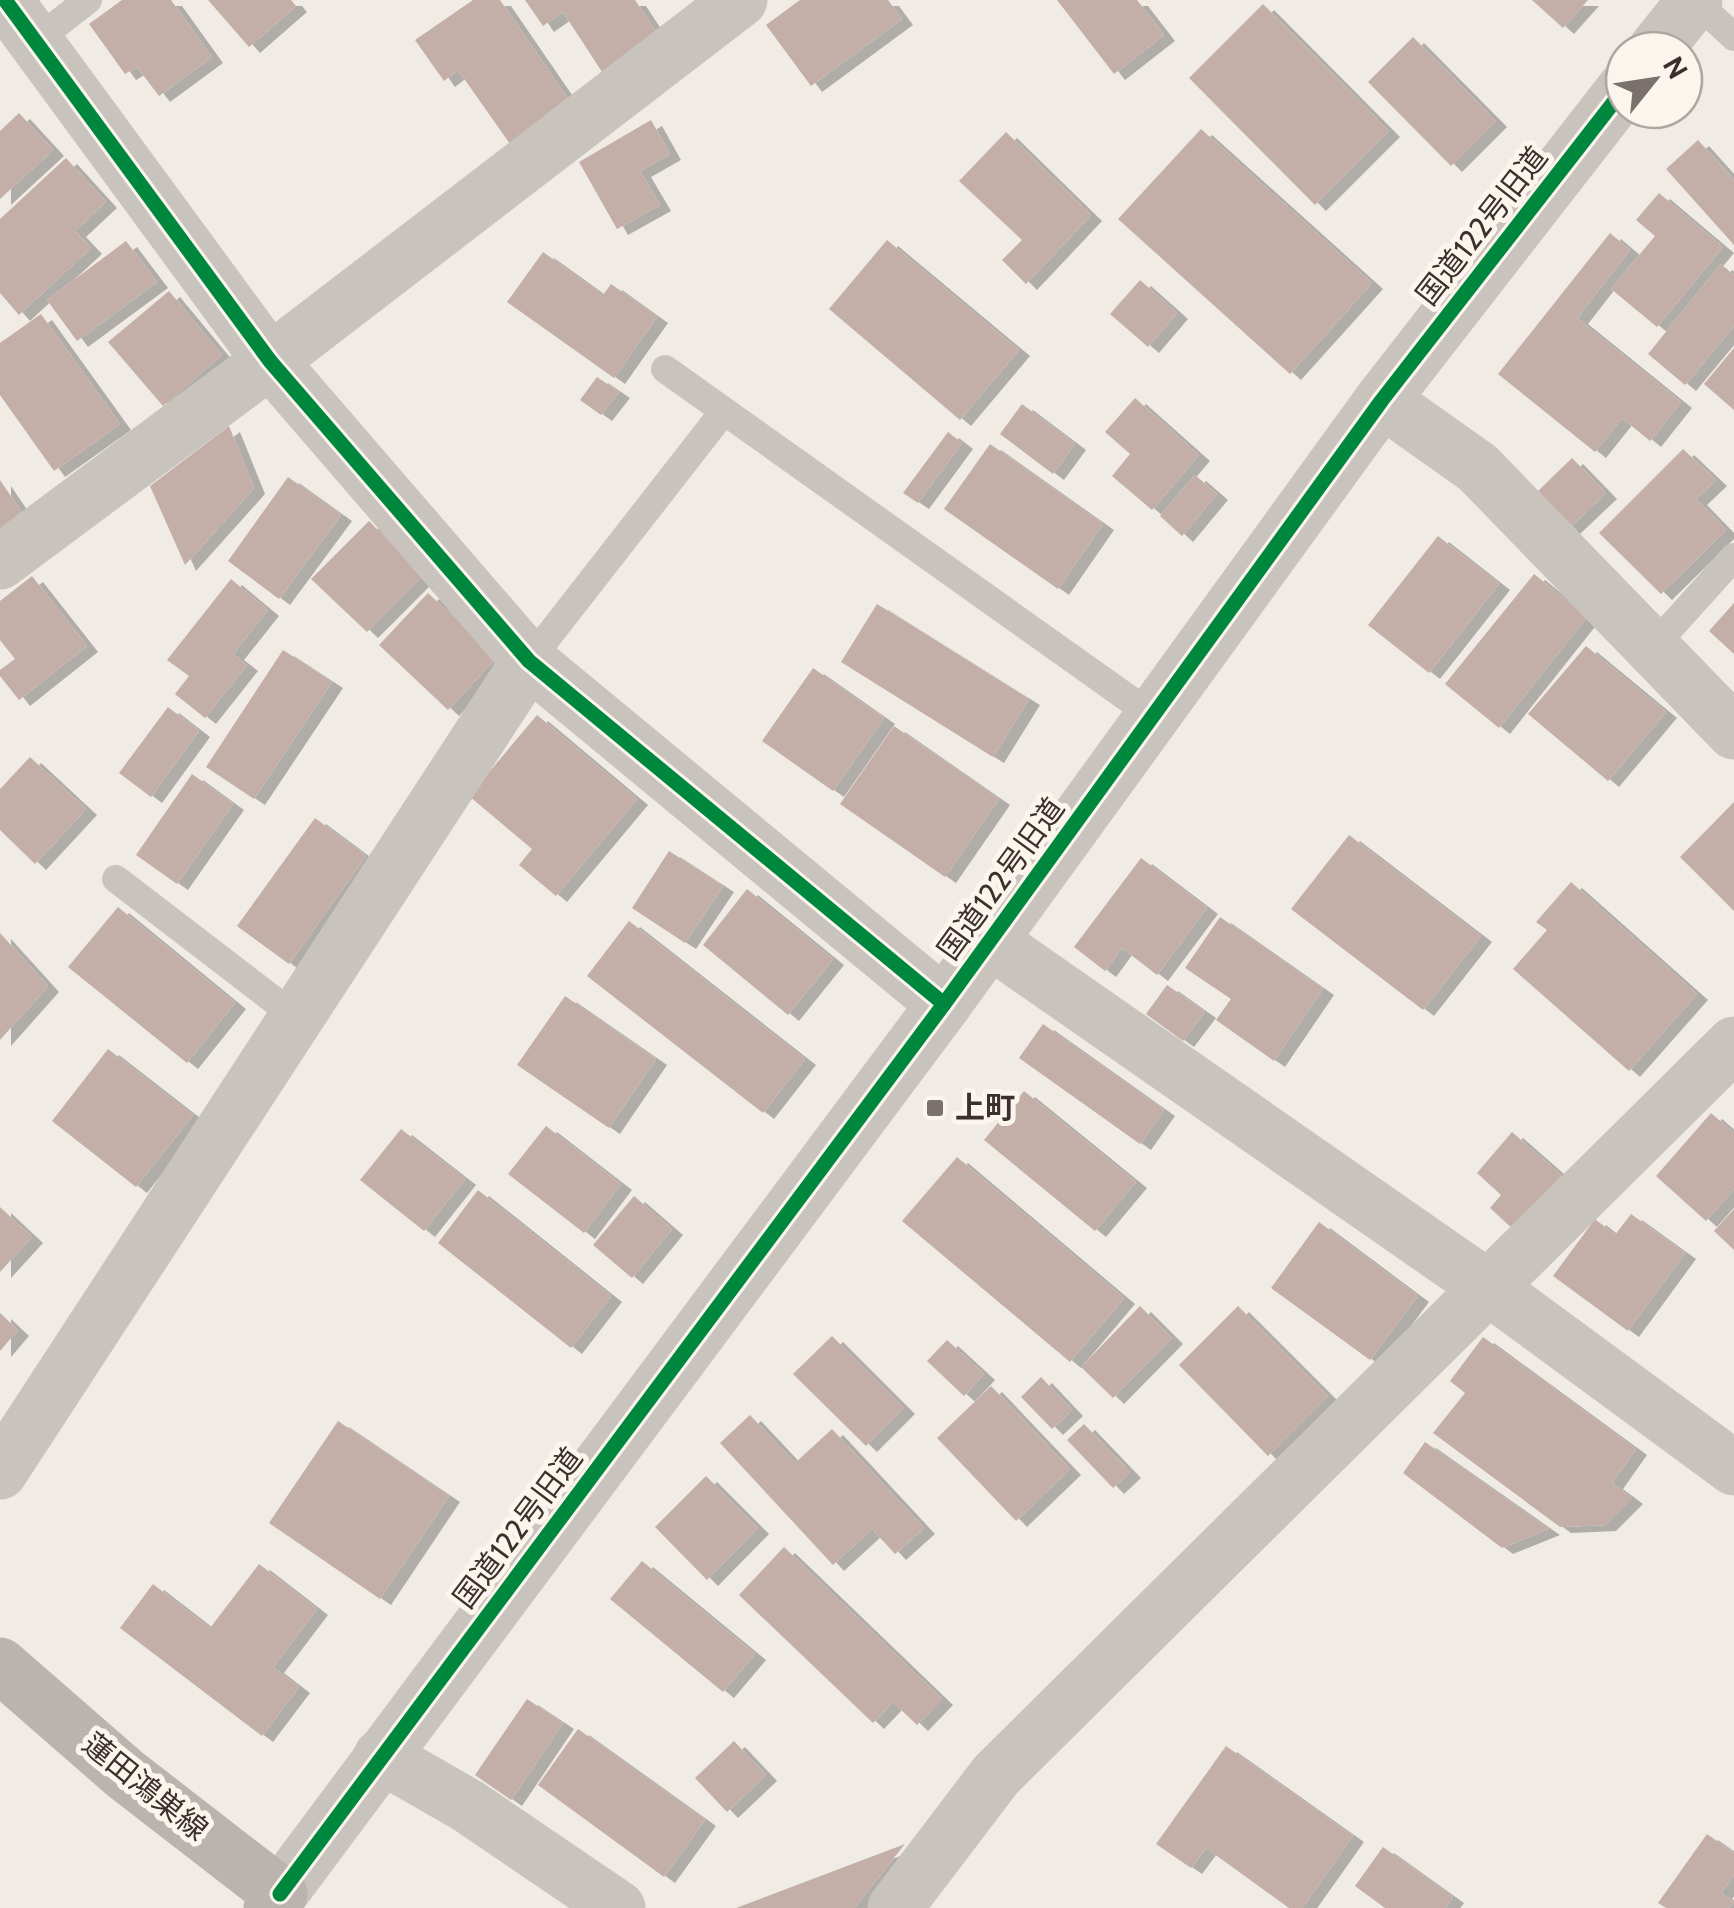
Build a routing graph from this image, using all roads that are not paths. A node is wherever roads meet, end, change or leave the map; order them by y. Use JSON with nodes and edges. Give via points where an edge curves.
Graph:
{"nodes":[{"id":1,"x":88,"y":0,"type":"edge"},
{"id":2,"x":740,"y":0,"type":"edge"},
{"id":3,"x":1695,"y":0,"type":"edge"},
{"id":4,"x":19,"y":21,"type":"edge"},
{"id":5,"x":1671,"y":30,"type":"edge"},
{"id":6,"x":1734,"y":36,"type":"edge"},
{"id":7,"x":1604,"y":115,"type":"edge"},
{"id":8,"x":270,"y":361,"type":"junction"},
{"id":9,"x":665,"y":369,"type":"dead end"},
{"id":10,"x":1382,"y":400,"type":"junction"},
{"id":11,"x":724,"y":411,"type":"junction"},
{"id":12,"x":1734,"y":557,"type":"edge"},
{"id":13,"x":0,"y":562,"type":"edge"},
{"id":14,"x":1651,"y":649,"type":"junction"},
{"id":15,"x":529,"y":661,"type":"junction"},
{"id":16,"x":1153,"y":716,"type":"junction"},
{"id":17,"x":1734,"y":732,"type":"edge"},
{"id":18,"x":116,"y":879,"type":"dead end"},
{"id":19,"x":990,"y":941,"type":"junction"},
{"id":20,"x":944,"y":1004,"type":"junction"},
{"id":21,"x":296,"y":1017,"type":"junction"},
{"id":22,"x":1734,"y":1044,"type":"edge"},
{"id":23,"x":1490,"y":1288,"type":"junction"},
{"id":24,"x":1734,"y":1468,"type":"edge"},
{"id":25,"x":0,"y":1472,"type":"edge"},
{"id":26,"x":0,"y":1664,"type":"edge"},
{"id":27,"x":382,"y":1756,"type":"junction"},
{"id":28,"x":275,"y":1901,"type":"edge"},
{"id":29,"x":618,"y":1908,"type":"edge"},
{"id":30,"x":895,"y":1908,"type":"edge"}],
"edges":[{"from":1,"to":4,"type":"lane"},
{"from":2,"to":8,"type":"street"},
{"from":3,"to":5,"type":"street"},
{"from":3,"to":6,"type":"lane"},
{"from":4,"to":8,"type":"street"},
{"from":7,"to":10,"type":"street","name":"国道122号旧道"},
{"from":8,"to":13,"type":"street"},
{"from":8,"to":15,"type":"street"},
{"from":9,"to":11,"type":"lane"},
{"from":10,"to":14,"type":"street","via":[[1478,468]]},
{"from":10,"to":16,"type":"street","name":"国道122号旧道"},
{"from":11,"to":15,"type":"lane"},
{"from":11,"to":16,"type":"lane"},
{"from":12,"to":14,"type":"lane"},
{"from":14,"to":17,"type":"street"},
{"from":15,"to":20,"type":"street"},
{"from":15,"to":21,"type":"street"},
{"from":16,"to":19,"type":"street","name":"国道122号旧道"},
{"from":18,"to":21,"type":"lane"},
{"from":19,"to":20,"type":"street","name":"国道122号旧道"},
{"from":19,"to":23,"type":"street"},
{"from":20,"to":27,"type":"street","name":"国道122号旧道"},
{"from":21,"to":25,"type":"street"},
{"from":22,"to":23,"type":"street"},
{"from":23,"to":24,"type":"street"},
{"from":23,"to":30,"type":"street","via":[[996,1775]]},
{"from":26,"to":28,"type":"main road","name":"蓮田鴻巣線"},
{"from":27,"to":28,"type":"street","name":"国道122号旧道"},
{"from":27,"to":29,"type":"street"}]}
